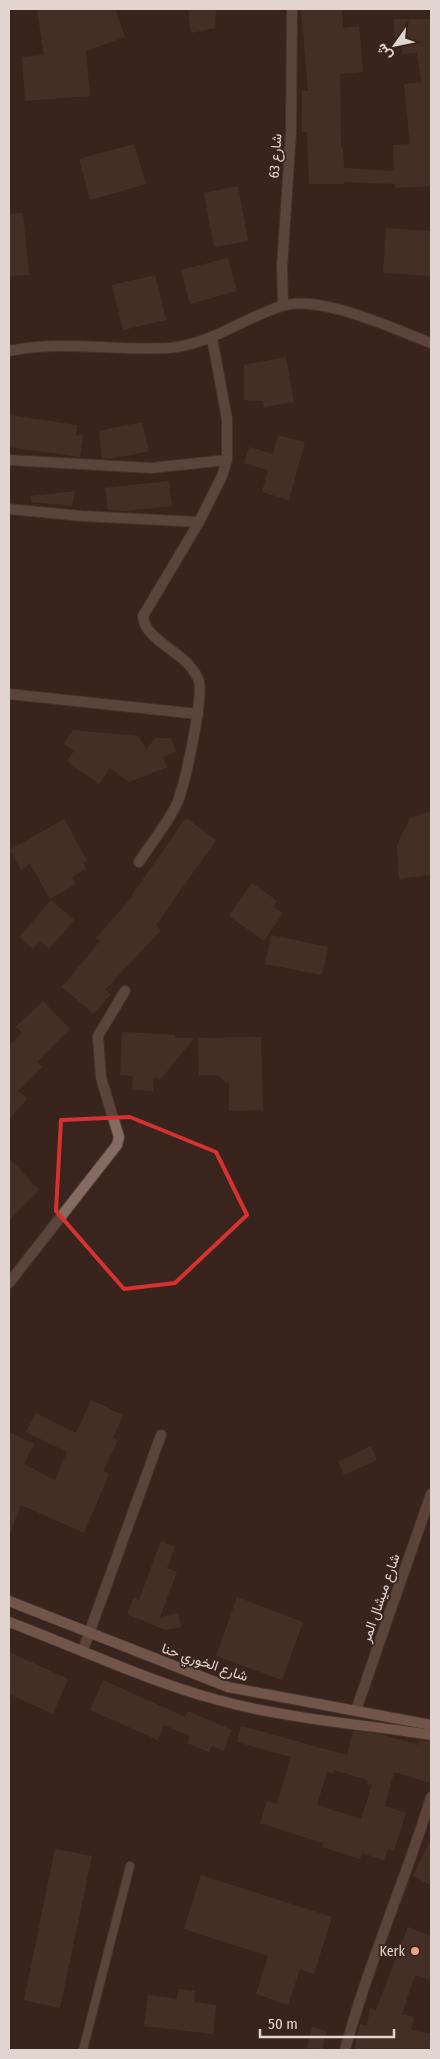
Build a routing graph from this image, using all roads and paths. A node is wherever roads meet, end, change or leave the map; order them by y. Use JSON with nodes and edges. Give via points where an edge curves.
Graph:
{"nodes":[{"id":1,"x":292,"y":9,"type":"edge"},
{"id":2,"x":283,"y":305,"type":"junction"},
{"id":3,"x":212,"y":338,"type":"junction"},
{"id":4,"x":431,"y":342,"type":"edge"},
{"id":5,"x":9,"y":351,"type":"edge"},
{"id":6,"x":9,"y":460,"type":"edge"},
{"id":7,"x":227,"y":460,"type":"junction"},
{"id":8,"x":9,"y":509,"type":"edge"},
{"id":9,"x":199,"y":522,"type":"junction"},
{"id":10,"x":9,"y":694,"type":"edge"},
{"id":11,"x":198,"y":714,"type":"junction"},
{"id":12,"x":139,"y":862,"type":"dead end"},
{"id":13,"x":125,"y":991,"type":"dead end"},
{"id":14,"x":9,"y":1283,"type":"edge"},
{"id":15,"x":161,"y":1435,"type":"dead end"},
{"id":16,"x":431,"y":1494,"type":"edge"},
{"id":17,"x":9,"y":1601,"type":"edge"},
{"id":18,"x":9,"y":1622,"type":"edge"},
{"id":19,"x":89,"y":1632,"type":"junction"},
{"id":20,"x":83,"y":1650,"type":"junction"},
{"id":21,"x":356,"y":1710,"type":"junction"},
{"id":22,"x":431,"y":1725,"type":"edge"},
{"id":23,"x":431,"y":1735,"type":"edge"},
{"id":24,"x":431,"y":1797,"type":"edge"},
{"id":25,"x":130,"y":1866,"type":"dead end"},
{"id":26,"x":83,"y":2050,"type":"edge"},
{"id":27,"x":346,"y":2050,"type":"edge"}],
"edges":[{"from":1,"to":2,"type":"street","name":"شارع 63","via":[[291,132],[282,267]]},
{"from":2,"to":3,"type":"street"},
{"from":2,"to":4,"type":"street","via":[[324,305]]},
{"from":3,"to":5,"type":"street","via":[[170,348],[60,346]]},
{"from":3,"to":7,"type":"street","via":[[227,419]]},
{"from":6,"to":7,"type":"street","via":[[150,468]]},
{"from":7,"to":9,"type":"street"},
{"from":8,"to":9,"type":"street"},
{"from":9,"to":11,"type":"street","via":[[144,616],[150,631],[196,673],[200,688]]},
{"from":10,"to":11,"type":"street"},
{"from":11,"to":12,"type":"street","via":[[178,802]]},
{"from":13,"to":14,"type":"street","via":[[98,1036],[101,1078],[119,1137],[116,1145]]},
{"from":15,"to":19,"type":"street"},
{"from":16,"to":21,"type":"street","name":"شارع ميشال المر"},
{"from":17,"to":19,"type":"street","name":"شارع الخوري حنا"},
{"from":18,"to":20,"type":"street"},
{"from":19,"to":20,"type":"street"},
{"from":19,"to":21,"type":"street","name":"شارع الخوري حنا","via":[[228,1687]]},
{"from":20,"to":23,"type":"street","via":[[169,1686],[220,1701],[312,1720]]},
{"from":21,"to":22,"type":"street","name":"شارع الخوري حنا"},
{"from":24,"to":27,"type":"street","via":[[418,1841],[360,1995]]},
{"from":25,"to":26,"type":"lane"}]}
